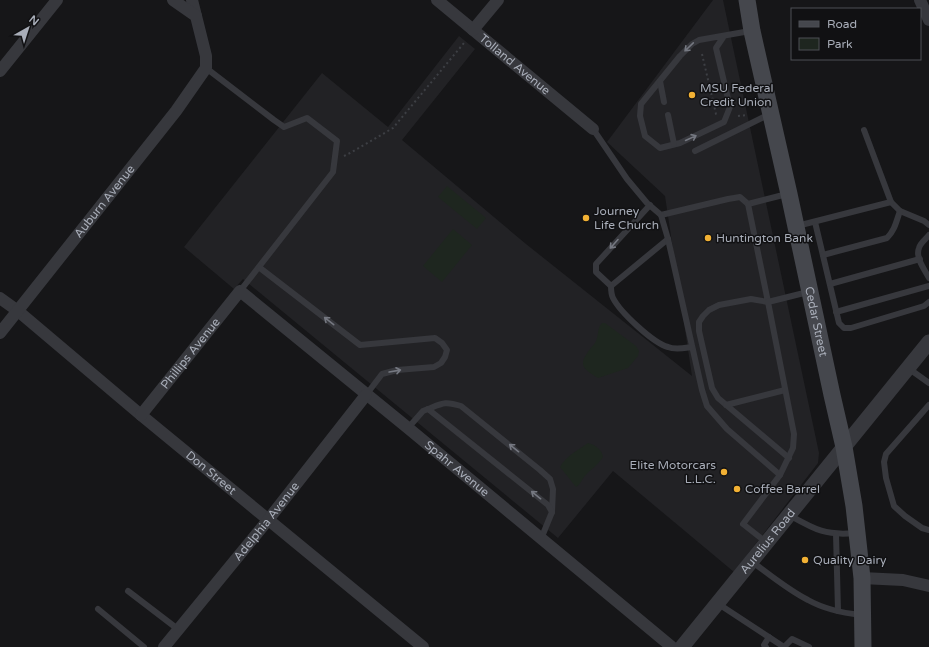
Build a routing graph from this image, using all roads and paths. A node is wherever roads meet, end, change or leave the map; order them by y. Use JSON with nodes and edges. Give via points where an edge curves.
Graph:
{"nodes":[{"id":1,"x":57,"y":0,"type":"edge"},
{"id":2,"x":173,"y":0,"type":"edge"},
{"id":3,"x":192,"y":0,"type":"edge"},
{"id":4,"x":437,"y":0,"type":"edge"},
{"id":5,"x":498,"y":0,"type":"edge"},
{"id":6,"x":747,"y":0,"type":"edge"},
{"id":7,"x":920,"y":0,"type":"edge"},
{"id":8,"x":196,"y":16,"type":"junction"},
{"id":9,"x":929,"y":20,"type":"edge"},
{"id":10,"x":473,"y":30,"type":"junction"},
{"id":11,"x":752,"y":31,"type":"junction"},
{"id":12,"x":724,"y":36,"type":"junction"},
{"id":13,"x":464,"y":43,"type":"dead end"},
{"id":14,"x":702,"y":54,"type":"dead end"},
{"id":15,"x":206,"y":68,"type":"junction"},
{"id":16,"x":0,"y":71,"type":"edge"},
{"id":17,"x":660,"y":82,"type":"junction"},
{"id":18,"x":664,"y":102,"type":"dead end"},
{"id":19,"x":771,"y":113,"type":"junction"},
{"id":20,"x":750,"y":114,"type":"dead end"},
{"id":21,"x":724,"y":115,"type":"dead end"},
{"id":22,"x":668,"y":116,"type":"dead end"},
{"id":23,"x":738,"y":116,"type":"dead end"},
{"id":24,"x":593,"y":129,"type":"joint"},
{"id":25,"x":864,"y":130,"type":"dead end"},
{"id":26,"x":674,"y":144,"type":"junction"},
{"id":27,"x":695,"y":152,"type":"dead end"},
{"id":28,"x":335,"y":159,"type":"junction"},
{"id":29,"x":789,"y":194,"type":"junction"},
{"id":30,"x":891,"y":202,"type":"junction"},
{"id":31,"x":748,"y":204,"type":"junction"},
{"id":32,"x":650,"y":205,"type":"junction"},
{"id":33,"x":900,"y":211,"type":"junction"},
{"id":34,"x":661,"y":215,"type":"junction"},
{"id":35,"x":816,"y":222,"type":"junction"},
{"id":36,"x":929,"y":225,"type":"edge"},
{"id":37,"x":796,"y":226,"type":"junction"},
{"id":38,"x":929,"y":235,"type":"edge"},
{"id":39,"x":668,"y":239,"type":"junction"},
{"id":40,"x":823,"y":255,"type":"junction"},
{"id":41,"x":920,"y":259,"type":"junction"},
{"id":42,"x":260,"y":268,"type":"junction"},
{"id":43,"x":929,"y":278,"type":"edge"},
{"id":44,"x":830,"y":284,"type":"junction"},
{"id":45,"x":611,"y":286,"type":"junction"},
{"id":46,"x":929,"y":286,"type":"edge"},
{"id":47,"x":240,"y":292,"type":"junction"},
{"id":48,"x":810,"y":292,"type":"junction"},
{"id":49,"x":0,"y":298,"type":"edge"},
{"id":50,"x":768,"y":302,"type":"junction"},
{"id":51,"x":929,"y":302,"type":"edge"},
{"id":52,"x":18,"y":311,"type":"junction"},
{"id":53,"x":836,"y":312,"type":"junction"},
{"id":54,"x":0,"y":333,"type":"edge"},
{"id":55,"x":929,"y":342,"type":"edge"},
{"id":56,"x":692,"y":347,"type":"junction"},
{"id":57,"x":908,"y":368,"type":"junction"},
{"id":58,"x":929,"y":383,"type":"edge"},
{"id":59,"x":785,"y":390,"type":"junction"},
{"id":60,"x":366,"y":395,"type":"junction"},
{"id":61,"x":726,"y":405,"type":"junction"},
{"id":62,"x":929,"y":405,"type":"edge"},
{"id":63,"x":428,"y":409,"type":"junction"},
{"id":64,"x":141,"y":415,"type":"junction"},
{"id":65,"x":408,"y":428,"type":"junction"},
{"id":66,"x":844,"y":447,"type":"junction"},
{"id":67,"x":789,"y":458,"type":"junction"},
{"id":68,"x":780,"y":475,"type":"junction"},
{"id":69,"x":552,"y":512,"type":"junction"},
{"id":70,"x":789,"y":515,"type":"junction"},
{"id":71,"x":268,"y":520,"type":"junction"},
{"id":72,"x":929,"y":530,"type":"edge"},
{"id":73,"x":857,"y":532,"type":"junction"},
{"id":74,"x":836,"y":534,"type":"junction"},
{"id":75,"x":541,"y":539,"type":"junction"},
{"id":76,"x":767,"y":542,"type":"junction"},
{"id":77,"x":751,"y":561,"type":"junction"},
{"id":78,"x":862,"y":578,"type":"junction"},
{"id":79,"x":929,"y":586,"type":"edge"},
{"id":80,"x":128,"y":591,"type":"dead end"},
{"id":81,"x":717,"y":603,"type":"junction"},
{"id":82,"x":98,"y":609,"type":"dead end"},
{"id":83,"x":838,"y":611,"type":"junction"},
{"id":84,"x":862,"y":615,"type":"junction"},
{"id":85,"x":178,"y":630,"type":"junction"},
{"id":86,"x":769,"y":637,"type":"junction"},
{"id":87,"x":682,"y":646,"type":"edge"},
{"id":88,"x":144,"y":647,"type":"edge"},
{"id":89,"x":164,"y":647,"type":"edge"},
{"id":90,"x":423,"y":647,"type":"edge"},
{"id":91,"x":766,"y":647,"type":"edge"},
{"id":92,"x":784,"y":647,"type":"edge"},
{"id":93,"x":810,"y":647,"type":"edge"},
{"id":94,"x":863,"y":647,"type":"edge"}],
"edges":[{"from":1,"to":16,"type":"street"},
{"from":2,"to":8,"type":"street"},
{"from":3,"to":8,"type":"street"},
{"from":4,"to":10,"type":"street","name":"Tolland Avenue"},
{"from":5,"to":10,"type":"street"},
{"from":6,"to":11,"type":"main road","name":"Cedar Street"},
{"from":7,"to":9,"type":"street"},
{"from":8,"to":15,"type":"street","via":[[206,56]]},
{"from":10,"to":24,"type":"street","name":"Tolland Avenue"},
{"from":11,"to":12,"type":"lane"},
{"from":11,"to":19,"type":"main road","name":"Cedar Street"},
{"from":12,"to":17,"type":"lane","one_way":true,"via":[[699,40],[692,44]]},
{"from":26,"to":12,"type":"lane","one_way":true,"via":[[724,122],[730,107],[716,48]]},
{"from":13,"to":28,"type":"path","via":[[393,128]]},
{"from":14,"to":21,"type":"path","via":[[716,114]]},
{"from":15,"to":28,"type":"lane","via":[[284,127],[308,118],[337,141]]},
{"from":15,"to":52,"type":"street","name":"Auburn Avenue","via":[[176,111]]},
{"from":17,"to":18,"type":"lane"},
{"from":17,"to":26,"type":"lane","via":[[641,104],[640,116],[645,136],[660,148]]},
{"from":19,"to":27,"type":"lane"},
{"from":19,"to":29,"type":"main road","name":"Cedar Street"},
{"from":20,"to":23,"type":"path"},
{"from":22,"to":26,"type":"lane"},
{"from":24,"to":32,"type":"lane","via":[[627,179]]},
{"from":25,"to":30,"type":"lane"},
{"from":28,"to":42,"type":"lane","via":[[333,172]]},
{"from":29,"to":31,"type":"lane"},
{"from":29,"to":37,"type":"main road","name":"Cedar Street"},
{"from":30,"to":33,"type":"lane"},
{"from":30,"to":35,"type":"lane"},
{"from":31,"to":34,"type":"lane","via":[[740,197]]},
{"from":31,"to":50,"type":"lane"},
{"from":32,"to":34,"type":"lane"},
{"from":32,"to":45,"type":"lane","one_way":true,"via":[[596,264],[596,272]]},
{"from":33,"to":36,"type":"lane"},
{"from":33,"to":40,"type":"lane","via":[[892,233],[886,238]]},
{"from":34,"to":39,"type":"lane"},
{"from":35,"to":37,"type":"lane"},
{"from":35,"to":40,"type":"lane"},
{"from":37,"to":48,"type":"main road","name":"Cedar Street"},
{"from":38,"to":41,"type":"lane","via":[[919,247]]},
{"from":39,"to":45,"type":"lane"},
{"from":39,"to":56,"type":"lane"},
{"from":40,"to":44,"type":"lane"},
{"from":41,"to":43,"type":"lane"},
{"from":41,"to":44,"type":"lane"},
{"from":42,"to":47,"type":"lane"},
{"from":60,"to":42,"type":"lane","one_way":true,"via":[[382,374],[434,367],[441,363],[447,350],[435,338],[360,345]]},
{"from":44,"to":53,"type":"lane"},
{"from":45,"to":56,"type":"lane","via":[[613,297],[623,312],[656,341],[668,348]]},
{"from":46,"to":53,"type":"lane"},
{"from":47,"to":60,"type":"street","name":"Spahr Avenue"},
{"from":47,"to":64,"type":"street","name":"Phillips Avenue"},
{"from":48,"to":50,"type":"lane"},
{"from":48,"to":66,"type":"main road","name":"Cedar Street"},
{"from":49,"to":52,"type":"street","name":"Don Street"},
{"from":50,"to":59,"type":"lane"},
{"from":50,"to":61,"type":"lane","via":[[751,299],[719,305],[709,310],[699,322],[712,388]]},
{"from":51,"to":53,"type":"lane","via":[[924,306],[851,328],[844,328],[839,324]]},
{"from":52,"to":54,"type":"street","name":"Auburn Avenue"},
{"from":52,"to":64,"type":"street","name":"Don Street"},
{"from":55,"to":57,"type":"street","name":"Aurelius Road"},
{"from":56,"to":68,"type":"lane","via":[[707,406],[727,429]]},
{"from":57,"to":58,"type":"lane"},
{"from":57,"to":66,"type":"street","name":"Aurelius Road"},
{"from":59,"to":61,"type":"lane"},
{"from":59,"to":67,"type":"lane","via":[[794,434]]},
{"from":60,"to":65,"type":"street","name":"Spahr Avenue"},
{"from":60,"to":71,"type":"street","name":"Adelphia Avenue"},
{"from":61,"to":67,"type":"lane"},
{"from":62,"to":72,"type":"lane","via":[[886,454],[884,462],[894,506],[922,528]]},
{"from":63,"to":65,"type":"lane"},
{"from":69,"to":63,"type":"lane","one_way":true,"via":[[548,505]]},
{"from":69,"to":63,"type":"lane","one_way":true,"via":[[553,489],[550,479],[540,470],[461,406],[443,403]]},
{"from":64,"to":71,"type":"street","name":"Don Street"},
{"from":65,"to":75,"type":"street","name":"Spahr Avenue"},
{"from":66,"to":70,"type":"street","name":"Aurelius Road"},
{"from":66,"to":73,"type":"main road","name":"Cedar Street"},
{"from":67,"to":68,"type":"lane"},
{"from":68,"to":76,"type":"lane","via":[[743,524]]},
{"from":69,"to":75,"type":"lane"},
{"from":70,"to":74,"type":"lane","via":[[811,527]]},
{"from":70,"to":76,"type":"street","name":"Aurelius Road"},
{"from":71,"to":85,"type":"street","name":"Adelphia Avenue"},
{"from":71,"to":90,"type":"street","name":"Don Street"},
{"from":73,"to":74,"type":"lane"},
{"from":73,"to":78,"type":"main road","name":"Cedar Street"},
{"from":74,"to":83,"type":"lane"},
{"from":75,"to":87,"type":"street","name":"Spahr Avenue"},
{"from":76,"to":77,"type":"street","name":"Aurelius Road"},
{"from":77,"to":81,"type":"street","name":"Aurelius Road"},
{"from":77,"to":83,"type":"lane","via":[[808,600]]},
{"from":78,"to":79,"type":"street","via":[[903,580]]},
{"from":78,"to":84,"type":"main road","name":"Cedar Street"},
{"from":80,"to":85,"type":"lane"},
{"from":81,"to":86,"type":"lane"},
{"from":81,"to":87,"type":"street","name":"Aurelius Road"},
{"from":82,"to":88,"type":"lane"},
{"from":83,"to":84,"type":"lane"},
{"from":84,"to":94,"type":"main road","name":"Cedar Street"},
{"from":85,"to":89,"type":"street","name":"Adelphia Avenue"},
{"from":86,"to":91,"type":"lane","via":[[764,645]]},
{"from":86,"to":92,"type":"lane"},
{"from":92,"to":93,"type":"lane","via":[[792,639]]}]}
